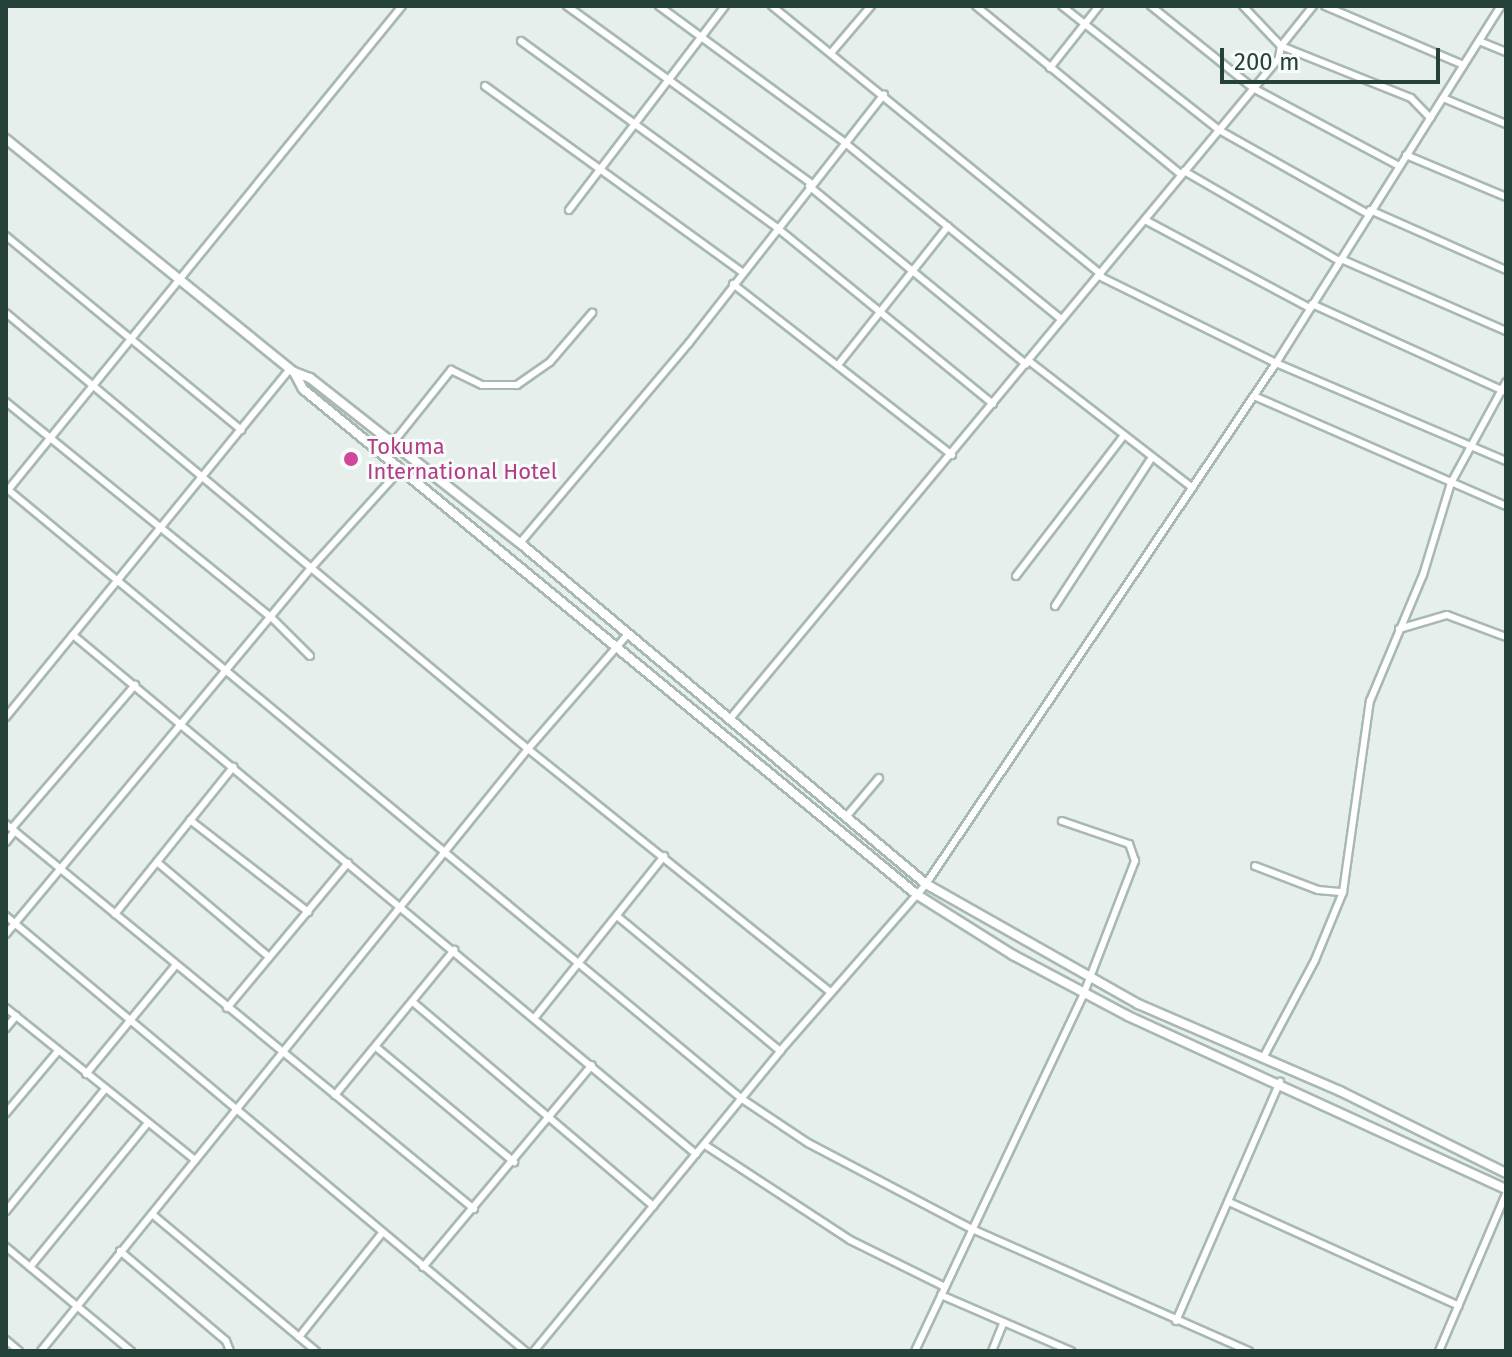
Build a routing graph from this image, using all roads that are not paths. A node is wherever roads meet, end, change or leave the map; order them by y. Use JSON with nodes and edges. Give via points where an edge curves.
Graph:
{"nodes":[{"id":1,"x":402,"y":6,"type":"edge"},
{"id":2,"x":567,"y":6,"type":"edge"},
{"id":3,"x":659,"y":6,"type":"edge"},
{"id":4,"x":725,"y":6,"type":"edge"},
{"id":5,"x":772,"y":6,"type":"edge"},
{"id":6,"x":976,"y":6,"type":"edge"},
{"id":7,"x":1062,"y":6,"type":"edge"},
{"id":8,"x":1099,"y":6,"type":"edge"},
{"id":9,"x":1151,"y":6,"type":"edge"},
{"id":10,"x":1243,"y":6,"type":"edge"},
{"id":11,"x":1313,"y":6,"type":"edge"},
{"id":12,"x":1325,"y":6,"type":"edge"},
{"id":13,"x":1501,"y":6,"type":"edge"},
{"id":14,"x":869,"y":7,"type":"edge"},
{"id":15,"x":1085,"y":25,"type":"junction"},
{"id":16,"x":702,"y":37,"type":"junction"},
{"id":17,"x":521,"y":41,"type":"dead end"},
{"id":18,"x":1479,"y":41,"type":"junction"},
{"id":19,"x":1281,"y":46,"type":"junction"},
{"id":20,"x":1506,"y":52,"type":"edge"},
{"id":21,"x":831,"y":53,"type":"junction"},
{"id":22,"x":1463,"y":65,"type":"junction"},
{"id":23,"x":1050,"y":68,"type":"junction"},
{"id":24,"x":671,"y":82,"type":"junction"},
{"id":25,"x":485,"y":86,"type":"dead end"},
{"id":26,"x":1253,"y":88,"type":"junction"},
{"id":27,"x":884,"y":94,"type":"junction"},
{"id":28,"x":1443,"y":98,"type":"junction"},
{"id":29,"x":1430,"y":118,"type":"junction"},
{"id":30,"x":1506,"y":124,"type":"edge"},
{"id":31,"x":637,"y":127,"type":"junction"},
{"id":32,"x":1219,"y":130,"type":"junction"},
{"id":33,"x":6,"y":139,"type":"edge"},
{"id":34,"x":844,"y":142,"type":"junction"},
{"id":35,"x":1406,"y":155,"type":"junction"},
{"id":36,"x":1399,"y":166,"type":"junction"},
{"id":37,"x":602,"y":170,"type":"junction"},
{"id":38,"x":1183,"y":173,"type":"junction"},
{"id":39,"x":810,"y":185,"type":"junction"},
{"id":40,"x":1506,"y":197,"type":"edge"},
{"id":41,"x":569,"y":210,"type":"dead end"},
{"id":42,"x":1369,"y":212,"type":"junction"},
{"id":43,"x":1145,"y":220,"type":"junction"},
{"id":44,"x":948,"y":226,"type":"junction"},
{"id":45,"x":776,"y":227,"type":"junction"},
{"id":46,"x":6,"y":236,"type":"edge"},
{"id":47,"x":1340,"y":260,"type":"junction"},
{"id":48,"x":911,"y":269,"type":"junction"},
{"id":49,"x":1506,"y":270,"type":"edge"},
{"id":50,"x":742,"y":272,"type":"junction"},
{"id":51,"x":1100,"y":275,"type":"junction"},
{"id":52,"x":180,"y":281,"type":"junction"},
{"id":53,"x":733,"y":284,"type":"junction"},
{"id":54,"x":1311,"y":306,"type":"junction"},
{"id":55,"x":882,"y":310,"type":"junction"},
{"id":56,"x":6,"y":313,"type":"edge"},
{"id":57,"x":592,"y":313,"type":"dead end"},
{"id":58,"x":1062,"y":320,"type":"junction"},
{"id":59,"x":1506,"y":331,"type":"edge"},
{"id":60,"x":132,"y":340,"type":"junction"},
{"id":61,"x":1027,"y":363,"type":"junction"},
{"id":62,"x":1276,"y":363,"type":"junction"},
{"id":63,"x":838,"y":365,"type":"junction"},
{"id":64,"x":292,"y":371,"type":"junction"},
{"id":65,"x":1506,"y":382,"type":"edge"},
{"id":66,"x":94,"y":385,"type":"junction"},
{"id":67,"x":1504,"y":391,"type":"edge"},
{"id":68,"x":1254,"y":396,"type":"junction"},
{"id":69,"x":6,"y":402,"type":"edge"},
{"id":70,"x":993,"y":404,"type":"junction"},
{"id":71,"x":241,"y":430,"type":"junction"},
{"id":72,"x":48,"y":436,"type":"junction"},
{"id":73,"x":1122,"y":438,"type":"junction"},
{"id":74,"x":392,"y":444,"type":"junction"},
{"id":75,"x":1473,"y":447,"type":"junction"},
{"id":76,"x":952,"y":455,"type":"junction"},
{"id":77,"x":1150,"y":460,"type":"junction"},
{"id":78,"x":1506,"y":461,"type":"edge"},
{"id":79,"x":400,"y":470,"type":"junction"},
{"id":80,"x":203,"y":475,"type":"junction"},
{"id":81,"x":1451,"y":483,"type":"junction"},
{"id":82,"x":1193,"y":488,"type":"junction"},
{"id":83,"x":7,"y":489,"type":"edge"},
{"id":84,"x":1506,"y":506,"type":"edge"},
{"id":85,"x":160,"y":528,"type":"junction"},
{"id":86,"x":520,"y":543,"type":"junction"},
{"id":87,"x":312,"y":567,"type":"junction"},
{"id":88,"x":1016,"y":576,"type":"dead end"},
{"id":89,"x":117,"y":580,"type":"junction"},
{"id":90,"x":1055,"y":606,"type":"dead end"},
{"id":91,"x":271,"y":617,"type":"junction"},
{"id":92,"x":1399,"y":629,"type":"junction"},
{"id":93,"x":628,"y":634,"type":"junction"},
{"id":94,"x":73,"y":635,"type":"junction"},
{"id":95,"x":1506,"y":637,"type":"edge"},
{"id":96,"x":614,"y":644,"type":"junction"},
{"id":97,"x":310,"y":656,"type":"dead end"},
{"id":98,"x":229,"y":668,"type":"junction"},
{"id":99,"x":135,"y":685,"type":"junction"},
{"id":100,"x":6,"y":717,"type":"edge"},
{"id":101,"x":729,"y":720,"type":"junction"},
{"id":102,"x":182,"y":725,"type":"junction"},
{"id":103,"x":528,"y":749,"type":"junction"},
{"id":104,"x":233,"y":767,"type":"junction"},
{"id":105,"x":879,"y":778,"type":"dead end"},
{"id":106,"x":846,"y":817,"type":"junction"},
{"id":107,"x":190,"y":820,"type":"junction"},
{"id":108,"x":1062,"y":821,"type":"dead end"},
{"id":109,"x":11,"y":828,"type":"edge"},
{"id":110,"x":6,"y":842,"type":"edge"},
{"id":111,"x":447,"y":852,"type":"junction"},
{"id":112,"x":664,"y":856,"type":"junction"},
{"id":113,"x":157,"y":862,"type":"junction"},
{"id":114,"x":348,"y":863,"type":"junction"},
{"id":115,"x":1255,"y":866,"type":"dead end"},
{"id":116,"x":64,"y":869,"type":"junction"},
{"id":117,"x":926,"y":884,"type":"junction"},
{"id":118,"x":1343,"y":892,"type":"junction"},
{"id":119,"x":916,"y":894,"type":"junction"},
{"id":120,"x":401,"y":908,"type":"junction"},
{"id":121,"x":308,"y":912,"type":"junction"},
{"id":122,"x":115,"y":914,"type":"junction"},
{"id":123,"x":6,"y":916,"type":"edge"},
{"id":124,"x":617,"y":916,"type":"junction"},
{"id":125,"x":18,"y":926,"type":"junction"},
{"id":126,"x":6,"y":934,"type":"edge"},
{"id":127,"x":454,"y":950,"type":"junction"},
{"id":128,"x":269,"y":957,"type":"junction"},
{"id":129,"x":579,"y":963,"type":"junction"},
{"id":130,"x":175,"y":966,"type":"junction"},
{"id":131,"x":1090,"y":979,"type":"junction"},
{"id":132,"x":830,"y":992,"type":"junction"},
{"id":133,"x":1084,"y":993,"type":"junction"},
{"id":134,"x":414,"y":1003,"type":"junction"},
{"id":135,"x":6,"y":1008,"type":"edge"},
{"id":136,"x":227,"y":1008,"type":"junction"},
{"id":137,"x":16,"y":1016,"type":"junction"},
{"id":138,"x":536,"y":1016,"type":"junction"},
{"id":139,"x":132,"y":1021,"type":"junction"},
{"id":140,"x":6,"y":1028,"type":"edge"},
{"id":141,"x":376,"y":1047,"type":"junction"},
{"id":142,"x":58,"y":1051,"type":"junction"},
{"id":143,"x":780,"y":1051,"type":"junction"},
{"id":144,"x":282,"y":1053,"type":"junction"},
{"id":145,"x":1263,"y":1058,"type":"junction"},
{"id":146,"x":592,"y":1065,"type":"junction"},
{"id":147,"x":86,"y":1074,"type":"junction"},
{"id":148,"x":1280,"y":1082,"type":"junction"},
{"id":149,"x":105,"y":1089,"type":"junction"},
{"id":150,"x":335,"y":1095,"type":"junction"},
{"id":151,"x":742,"y":1099,"type":"junction"},
{"id":152,"x":234,"y":1110,"type":"junction"},
{"id":153,"x":6,"y":1113,"type":"edge"},
{"id":154,"x":550,"y":1118,"type":"junction"},
{"id":155,"x":148,"y":1123,"type":"junction"},
{"id":156,"x":705,"y":1145,"type":"junction"},
{"id":157,"x":696,"y":1154,"type":"junction"},
{"id":158,"x":195,"y":1160,"type":"junction"},
{"id":159,"x":514,"y":1162,"type":"junction"},
{"id":160,"x":1506,"y":1173,"type":"edge"},
{"id":161,"x":1506,"y":1192,"type":"edge"},
{"id":162,"x":1229,"y":1202,"type":"junction"},
{"id":163,"x":653,"y":1206,"type":"junction"},
{"id":164,"x":474,"y":1209,"type":"junction"},
{"id":165,"x":6,"y":1211,"type":"edge"},
{"id":166,"x":152,"y":1214,"type":"junction"},
{"id":167,"x":972,"y":1229,"type":"junction"},
{"id":168,"x":382,"y":1233,"type":"junction"},
{"id":169,"x":6,"y":1247,"type":"edge"},
{"id":170,"x":120,"y":1251,"type":"junction"},
{"id":171,"x":30,"y":1267,"type":"junction"},
{"id":172,"x":423,"y":1267,"type":"junction"},
{"id":173,"x":945,"y":1287,"type":"junction"},
{"id":174,"x":941,"y":1295,"type":"junction"},
{"id":175,"x":77,"y":1306,"type":"junction"},
{"id":176,"x":1459,"y":1306,"type":"junction"},
{"id":177,"x":1176,"y":1321,"type":"junction"},
{"id":178,"x":1004,"y":1322,"type":"junction"},
{"id":179,"x":299,"y":1337,"type":"junction"},
{"id":180,"x":6,"y":1340,"type":"edge"},
{"id":181,"x":19,"y":1351,"type":"edge"},
{"id":182,"x":41,"y":1351,"type":"edge"},
{"id":183,"x":131,"y":1351,"type":"edge"},
{"id":184,"x":230,"y":1351,"type":"edge"},
{"id":185,"x":316,"y":1351,"type":"edge"},
{"id":186,"x":525,"y":1351,"type":"edge"},
{"id":187,"x":534,"y":1351,"type":"edge"},
{"id":188,"x":915,"y":1351,"type":"edge"},
{"id":189,"x":992,"y":1351,"type":"edge"},
{"id":190,"x":1071,"y":1351,"type":"edge"},
{"id":191,"x":1249,"y":1351,"type":"edge"},
{"id":192,"x":1439,"y":1351,"type":"edge"}],
"edges":[{"from":1,"to":52,"type":"street"},
{"from":2,"to":24,"type":"street"},
{"from":3,"to":16,"type":"street"},
{"from":4,"to":16,"type":"street"},
{"from":5,"to":21,"type":"street"},
{"from":6,"to":23,"type":"street"},
{"from":7,"to":15,"type":"street"},
{"from":8,"to":15,"type":"street"},
{"from":9,"to":26,"type":"street"},
{"from":10,"to":19,"type":"street"},
{"from":11,"to":19,"type":"street"},
{"from":12,"to":22,"type":"street"},
{"from":13,"to":18,"type":"street"},
{"from":14,"to":21,"type":"street"},
{"from":15,"to":23,"type":"street"},
{"from":15,"to":32,"type":"street"},
{"from":16,"to":24,"type":"street"},
{"from":16,"to":34,"type":"street"},
{"from":17,"to":31,"type":"street"},
{"from":18,"to":20,"type":"street"},
{"from":18,"to":22,"type":"street"},
{"from":19,"to":26,"type":"street","via":[[1279,58]]},
{"from":19,"to":29,"type":"street","via":[[1411,98]]},
{"from":21,"to":27,"type":"street"},
{"from":22,"to":28,"type":"street"},
{"from":23,"to":38,"type":"street"},
{"from":24,"to":31,"type":"street"},
{"from":24,"to":39,"type":"street"},
{"from":25,"to":37,"type":"street"},
{"from":26,"to":32,"type":"street"},
{"from":26,"to":36,"type":"street"},
{"from":27,"to":34,"type":"street"},
{"from":27,"to":51,"type":"street"},
{"from":28,"to":29,"type":"street"},
{"from":28,"to":30,"type":"street"},
{"from":29,"to":35,"type":"street"},
{"from":31,"to":37,"type":"street"},
{"from":31,"to":45,"type":"street"},
{"from":32,"to":38,"type":"street"},
{"from":32,"to":42,"type":"street"},
{"from":33,"to":52,"type":"main road"},
{"from":34,"to":39,"type":"street"},
{"from":34,"to":44,"type":"street"},
{"from":35,"to":36,"type":"street"},
{"from":35,"to":40,"type":"street"},
{"from":36,"to":42,"type":"street"},
{"from":37,"to":41,"type":"street"},
{"from":37,"to":50,"type":"street"},
{"from":38,"to":43,"type":"street"},
{"from":38,"to":47,"type":"street"},
{"from":39,"to":45,"type":"street"},
{"from":39,"to":48,"type":"street"},
{"from":42,"to":47,"type":"street"},
{"from":42,"to":49,"type":"street"},
{"from":43,"to":51,"type":"street"},
{"from":43,"to":54,"type":"street"},
{"from":44,"to":48,"type":"street"},
{"from":44,"to":58,"type":"street"},
{"from":45,"to":50,"type":"street"},
{"from":45,"to":55,"type":"street"},
{"from":46,"to":60,"type":"street"},
{"from":47,"to":54,"type":"street"},
{"from":47,"to":59,"type":"street"},
{"from":48,"to":55,"type":"street"},
{"from":48,"to":61,"type":"street"},
{"from":50,"to":53,"type":"street"},
{"from":51,"to":58,"type":"street"},
{"from":51,"to":62,"type":"street"},
{"from":52,"to":60,"type":"street"},
{"from":52,"to":64,"type":"main road"},
{"from":53,"to":63,"type":"street"},
{"from":53,"to":86,"type":"street"},
{"from":54,"to":62,"type":"street"},
{"from":54,"to":67,"type":"street"},
{"from":55,"to":63,"type":"street"},
{"from":55,"to":70,"type":"street"},
{"from":56,"to":66,"type":"street"},
{"from":57,"to":74,"type":"street","via":[[550,362],[517,385],[482,385],[451,370]]},
{"from":58,"to":61,"type":"street"},
{"from":60,"to":66,"type":"street"},
{"from":60,"to":71,"type":"street"},
{"from":61,"to":70,"type":"street"},
{"from":61,"to":73,"type":"street"},
{"from":62,"to":68,"type":"street"},
{"from":62,"to":75,"type":"street"},
{"from":63,"to":76,"type":"street"},
{"from":64,"to":71,"type":"street"},
{"from":64,"to":74,"type":"main road","via":[[310,378]]},
{"from":64,"to":79,"type":"main road","via":[[303,389]]},
{"from":65,"to":67,"type":"street"},
{"from":66,"to":72,"type":"street"},
{"from":66,"to":80,"type":"street"},
{"from":67,"to":75,"type":"street"},
{"from":68,"to":81,"type":"street"},
{"from":68,"to":82,"type":"street"},
{"from":69,"to":72,"type":"street"},
{"from":70,"to":76,"type":"street"},
{"from":71,"to":80,"type":"street"},
{"from":72,"to":83,"type":"street"},
{"from":72,"to":85,"type":"street"},
{"from":73,"to":77,"type":"street"},
{"from":73,"to":88,"type":"street"},
{"from":74,"to":86,"type":"main road"},
{"from":75,"to":78,"type":"street"},
{"from":75,"to":81,"type":"street"},
{"from":76,"to":101,"type":"street"},
{"from":77,"to":82,"type":"street"},
{"from":77,"to":90,"type":"street"},
{"from":79,"to":87,"type":"street"},
{"from":79,"to":96,"type":"main road"},
{"from":80,"to":85,"type":"street"},
{"from":80,"to":87,"type":"street"},
{"from":81,"to":84,"type":"street"},
{"from":81,"to":92,"type":"street"},
{"from":82,"to":117,"type":"street"},
{"from":83,"to":89,"type":"street"},
{"from":85,"to":89,"type":"street"},
{"from":85,"to":91,"type":"street"},
{"from":86,"to":93,"type":"main road"},
{"from":87,"to":91,"type":"street"},
{"from":87,"to":103,"type":"street"},
{"from":89,"to":94,"type":"street"},
{"from":89,"to":98,"type":"street"},
{"from":91,"to":97,"type":"street"},
{"from":91,"to":98,"type":"street"},
{"from":92,"to":95,"type":"street","via":[[1447,615]]},
{"from":92,"to":118,"type":"street","via":[[1365,720]]},
{"from":93,"to":96,"type":"street"},
{"from":93,"to":101,"type":"main road"},
{"from":94,"to":99,"type":"street"},
{"from":94,"to":100,"type":"street"},
{"from":96,"to":103,"type":"street"},
{"from":96,"to":119,"type":"main road"},
{"from":98,"to":102,"type":"street"},
{"from":98,"to":111,"type":"street"},
{"from":99,"to":102,"type":"street"},
{"from":99,"to":109,"type":"street"},
{"from":101,"to":106,"type":"main road"},
{"from":102,"to":104,"type":"street"},
{"from":102,"to":116,"type":"street"},
{"from":103,"to":111,"type":"street"},
{"from":103,"to":112,"type":"street"},
{"from":104,"to":107,"type":"street"},
{"from":104,"to":114,"type":"street"},
{"from":105,"to":106,"type":"street"},
{"from":106,"to":117,"type":"main road"},
{"from":107,"to":113,"type":"street"},
{"from":107,"to":121,"type":"street"},
{"from":108,"to":131,"type":"street","via":[[1129,844],[1136,854]]},
{"from":109,"to":110,"type":"street"},
{"from":109,"to":116,"type":"street"},
{"from":111,"to":120,"type":"street"},
{"from":111,"to":129,"type":"street"},
{"from":112,"to":124,"type":"street"},
{"from":112,"to":132,"type":"street"},
{"from":113,"to":122,"type":"street"},
{"from":113,"to":128,"type":"street"},
{"from":114,"to":120,"type":"street"},
{"from":114,"to":121,"type":"street"},
{"from":115,"to":118,"type":"street","via":[[1318,890]]},
{"from":116,"to":122,"type":"street"},
{"from":116,"to":125,"type":"street"},
{"from":117,"to":119,"type":"street"},
{"from":117,"to":131,"type":"main road"},
{"from":118,"to":145,"type":"street","via":[[1315,960]]},
{"from":119,"to":132,"type":"street"},
{"from":119,"to":133,"type":"main road"},
{"from":120,"to":127,"type":"street"},
{"from":120,"to":144,"type":"street"},
{"from":121,"to":128,"type":"street"},
{"from":122,"to":130,"type":"street"},
{"from":123,"to":125,"type":"street"},
{"from":124,"to":129,"type":"street"},
{"from":124,"to":143,"type":"street"},
{"from":125,"to":126,"type":"street"},
{"from":125,"to":139,"type":"street"},
{"from":127,"to":134,"type":"street"},
{"from":127,"to":138,"type":"street"},
{"from":128,"to":136,"type":"street"},
{"from":129,"to":138,"type":"street"},
{"from":129,"to":151,"type":"street"},
{"from":130,"to":136,"type":"street"},
{"from":130,"to":139,"type":"street"},
{"from":131,"to":133,"type":"street"},
{"from":131,"to":145,"type":"main road"},
{"from":132,"to":143,"type":"street"},
{"from":133,"to":148,"type":"main road"},
{"from":133,"to":167,"type":"street"},
{"from":134,"to":141,"type":"street"},
{"from":134,"to":154,"type":"street"},
{"from":135,"to":137,"type":"street"},
{"from":136,"to":144,"type":"street"},
{"from":137,"to":140,"type":"street"},
{"from":137,"to":142,"type":"street"},
{"from":138,"to":146,"type":"street"},
{"from":139,"to":147,"type":"street"},
{"from":139,"to":152,"type":"street"},
{"from":141,"to":150,"type":"street"},
{"from":141,"to":159,"type":"street"},
{"from":142,"to":147,"type":"street"},
{"from":142,"to":153,"type":"street"},
{"from":143,"to":151,"type":"street"},
{"from":144,"to":150,"type":"street"},
{"from":144,"to":152,"type":"street"},
{"from":145,"to":160,"type":"main road"},
{"from":146,"to":154,"type":"street"},
{"from":146,"to":157,"type":"street"},
{"from":147,"to":149,"type":"street"},
{"from":148,"to":161,"type":"main road"},
{"from":148,"to":162,"type":"street"},
{"from":149,"to":155,"type":"street"},
{"from":149,"to":165,"type":"street"},
{"from":150,"to":164,"type":"street"},
{"from":151,"to":156,"type":"street"},
{"from":151,"to":167,"type":"street","via":[[808,1143]]},
{"from":152,"to":158,"type":"street"},
{"from":152,"to":168,"type":"street"},
{"from":154,"to":159,"type":"street"},
{"from":154,"to":163,"type":"street"},
{"from":155,"to":158,"type":"street"},
{"from":155,"to":171,"type":"street"},
{"from":156,"to":157,"type":"street"},
{"from":156,"to":173,"type":"street","via":[[850,1240]]},
{"from":157,"to":163,"type":"street"},
{"from":158,"to":166,"type":"street"},
{"from":159,"to":164,"type":"street"},
{"from":161,"to":176,"type":"street"},
{"from":162,"to":176,"type":"street"},
{"from":162,"to":177,"type":"street"},
{"from":163,"to":187,"type":"street"},
{"from":164,"to":172,"type":"street"},
{"from":166,"to":170,"type":"street"},
{"from":166,"to":179,"type":"street"},
{"from":167,"to":173,"type":"street"},
{"from":167,"to":177,"type":"street"},
{"from":168,"to":172,"type":"street"},
{"from":168,"to":179,"type":"street"},
{"from":169,"to":171,"type":"street"},
{"from":170,"to":175,"type":"street"},
{"from":170,"to":184,"type":"street","via":[[226,1341]]},
{"from":171,"to":175,"type":"street"},
{"from":172,"to":186,"type":"street"},
{"from":173,"to":174,"type":"street"},
{"from":174,"to":178,"type":"street"},
{"from":174,"to":188,"type":"street"},
{"from":175,"to":182,"type":"street"},
{"from":175,"to":183,"type":"street"},
{"from":176,"to":192,"type":"street"},
{"from":177,"to":191,"type":"street"},
{"from":178,"to":189,"type":"street"},
{"from":178,"to":190,"type":"street"},
{"from":179,"to":185,"type":"street"},
{"from":180,"to":181,"type":"street"}]}
